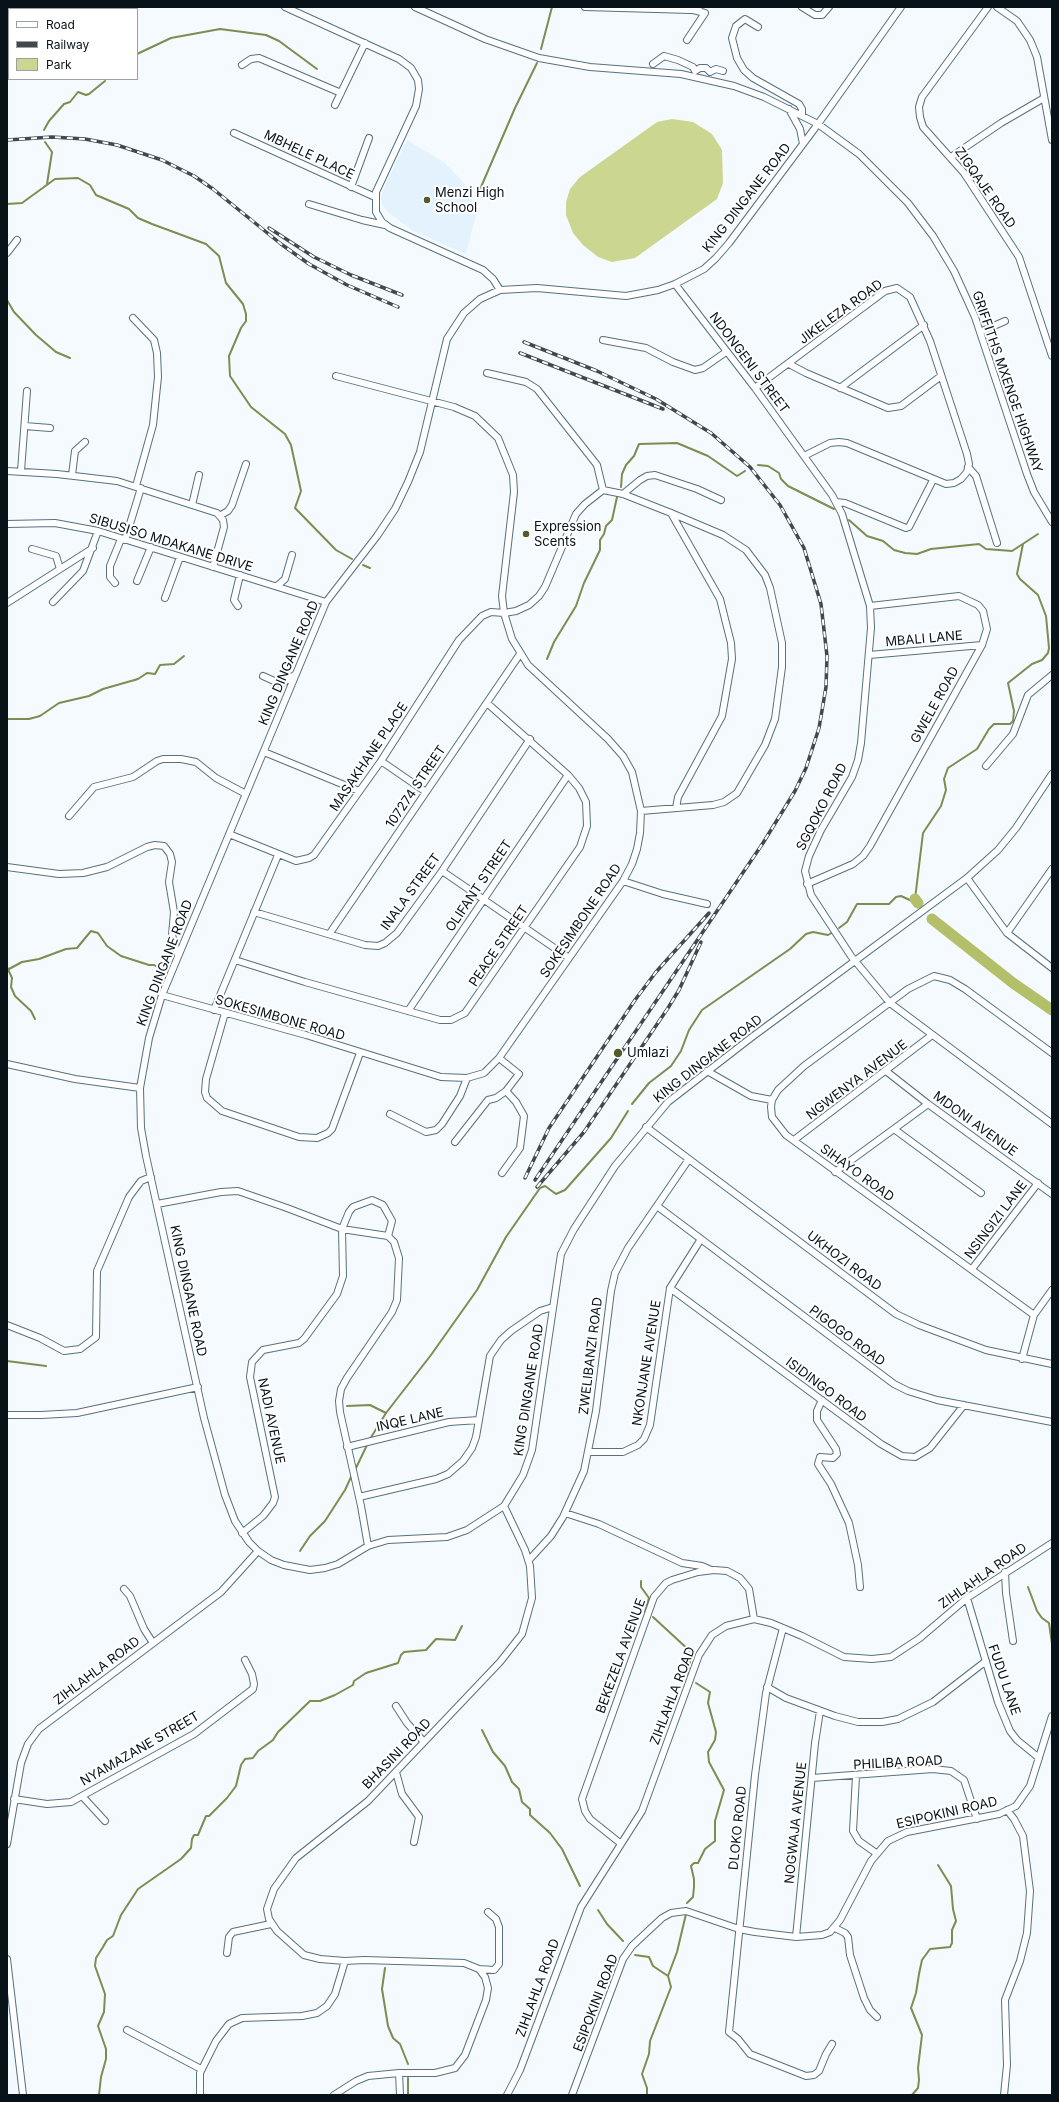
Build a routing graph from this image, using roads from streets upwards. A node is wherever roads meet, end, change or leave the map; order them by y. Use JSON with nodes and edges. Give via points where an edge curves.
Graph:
{"nodes":[{"id":1,"x":286,"y":7,"type":"edge"},
{"id":2,"x":415,"y":7,"type":"edge"},
{"id":3,"x":585,"y":7,"type":"edge"},
{"id":4,"x":609,"y":7,"type":"edge"},
{"id":5,"x":699,"y":7,"type":"edge"},
{"id":6,"x":802,"y":7,"type":"edge"},
{"id":7,"x":829,"y":7,"type":"edge"},
{"id":8,"x":901,"y":7,"type":"edge"},
{"id":9,"x":988,"y":7,"type":"edge"},
{"id":10,"x":997,"y":7,"type":"edge"},
{"id":11,"x":691,"y":10,"type":"junction"},
{"id":12,"x":758,"y":27,"type":"dead end"},
{"id":13,"x":687,"y":40,"type":"dead end"},
{"id":14,"x":366,"y":43,"type":"junction"},
{"id":15,"x":653,"y":64,"type":"dead end"},
{"id":16,"x":242,"y":65,"type":"dead end"},
{"id":17,"x":723,"y":70,"type":"dead end"},
{"id":18,"x":341,"y":93,"type":"junction"},
{"id":19,"x":1044,"y":98,"type":"junction"},
{"id":20,"x":335,"y":105,"type":"dead end"},
{"id":21,"x":789,"y":108,"type":"junction"},
{"id":22,"x":802,"y":115,"type":"junction"},
{"id":23,"x":818,"y":124,"type":"junction"},
{"id":24,"x":234,"y":133,"type":"dead end"},
{"id":25,"x":370,"y":138,"type":"dead end"},
{"id":26,"x":1052,"y":140,"type":"edge"},
{"id":27,"x":803,"y":144,"type":"junction"},
{"id":28,"x":952,"y":157,"type":"junction"},
{"id":29,"x":351,"y":187,"type":"junction"},
{"id":30,"x":375,"y":197,"type":"junction"},
{"id":31,"x":309,"y":204,"type":"dead end"},
{"id":32,"x":385,"y":225,"type":"junction"},
{"id":33,"x":16,"y":240,"type":"dead end"},
{"id":34,"x":7,"y":253,"type":"edge"},
{"id":35,"x":676,"y":284,"type":"junction"},
{"id":36,"x":500,"y":290,"type":"junction"},
{"id":37,"x":133,"y":318,"type":"dead end"},
{"id":38,"x":1005,"y":321,"type":"dead end"},
{"id":39,"x":924,"y":325,"type":"junction"},
{"id":40,"x":980,"y":332,"type":"junction"},
{"id":41,"x":603,"y":340,"type":"dead end"},
{"id":42,"x":726,"y":352,"type":"junction"},
{"id":43,"x":1052,"y":356,"type":"edge"},
{"id":44,"x":789,"y":364,"type":"junction"},
{"id":45,"x":487,"y":373,"type":"dead end"},
{"id":46,"x":336,"y":376,"type":"dead end"},
{"id":47,"x":941,"y":376,"type":"junction"},
{"id":48,"x":755,"y":388,"type":"junction"},
{"id":49,"x":840,"y":388,"type":"junction"},
{"id":50,"x":27,"y":391,"type":"dead end"},
{"id":51,"x":432,"y":400,"type":"junction"},
{"id":52,"x":25,"y":426,"type":"junction"},
{"id":53,"x":50,"y":428,"type":"dead end"},
{"id":54,"x":85,"y":442,"type":"dead end"},
{"id":55,"x":804,"y":456,"type":"junction"},
{"id":56,"x":246,"y":464,"type":"dead end"},
{"id":57,"x":968,"y":468,"type":"junction"},
{"id":58,"x":7,"y":471,"type":"edge"},
{"id":59,"x":21,"y":471,"type":"junction"},
{"id":60,"x":72,"y":475,"type":"junction"},
{"id":61,"x":199,"y":475,"type":"dead end"},
{"id":62,"x":933,"y":480,"type":"junction"},
{"id":63,"x":138,"y":487,"type":"junction"},
{"id":64,"x":603,"y":490,"type":"junction"},
{"id":65,"x":623,"y":494,"type":"junction"},
{"id":66,"x":720,"y":500,"type":"dead end"},
{"id":67,"x":836,"y":502,"type":"junction"},
{"id":68,"x":192,"y":504,"type":"junction"},
{"id":69,"x":671,"y":513,"type":"junction"},
{"id":70,"x":221,"y":515,"type":"junction"},
{"id":71,"x":1052,"y":522,"type":"edge"},
{"id":72,"x":7,"y":524,"type":"edge"},
{"id":73,"x":98,"y":531,"type":"junction"},
{"id":74,"x":123,"y":539,"type":"junction"},
{"id":75,"x":997,"y":543,"type":"dead end"},
{"id":76,"x":93,"y":548,"type":"junction"},
{"id":77,"x":151,"y":548,"type":"junction"},
{"id":78,"x":32,"y":549,"type":"dead end"},
{"id":79,"x":292,"y":555,"type":"dead end"},
{"id":80,"x":180,"y":556,"type":"junction"},
{"id":81,"x":214,"y":566,"type":"junction"},
{"id":82,"x":60,"y":569,"type":"junction"},
{"id":83,"x":240,"y":575,"type":"junction"},
{"id":84,"x":137,"y":581,"type":"dead end"},
{"id":85,"x":115,"y":583,"type":"dead end"},
{"id":86,"x":277,"y":586,"type":"junction"},
{"id":87,"x":165,"y":598,"type":"dead end"},
{"id":88,"x":53,"y":602,"type":"dead end"},
{"id":89,"x":326,"y":602,"type":"junction"},
{"id":90,"x":7,"y":603,"type":"edge"},
{"id":91,"x":238,"y":606,"type":"dead end"},
{"id":92,"x":870,"y":606,"type":"junction"},
{"id":93,"x":504,"y":613,"type":"junction"},
{"id":94,"x":982,"y":645,"type":"junction"},
{"id":95,"x":520,"y":654,"type":"junction"},
{"id":96,"x":869,"y":655,"type":"junction"},
{"id":97,"x":296,"y":674,"type":"junction"},
{"id":98,"x":1052,"y":675,"type":"edge"},
{"id":99,"x":263,"y":676,"type":"dead end"},
{"id":100,"x":487,"y":703,"type":"junction"},
{"id":101,"x":530,"y":739,"type":"junction"},
{"id":102,"x":264,"y":752,"type":"junction"},
{"id":103,"x":381,"y":761,"type":"junction"},
{"id":104,"x":986,"y":766,"type":"dead end"},
{"id":105,"x":1052,"y":774,"type":"edge"},
{"id":106,"x":568,"y":775,"type":"junction"},
{"id":107,"x":359,"y":791,"type":"junction"},
{"id":108,"x":426,"y":792,"type":"junction"},
{"id":109,"x":246,"y":794,"type":"junction"},
{"id":110,"x":676,"y":808,"type":"junction"},
{"id":111,"x":641,"y":811,"type":"junction"},
{"id":112,"x":69,"y":816,"type":"dead end"},
{"id":113,"x":229,"y":834,"type":"junction"},
{"id":114,"x":278,"y":855,"type":"junction"},
{"id":115,"x":7,"y":867,"type":"edge"},
{"id":116,"x":1052,"y":869,"type":"edge"},
{"id":117,"x":442,"y":871,"type":"junction"},
{"id":118,"x":967,"y":878,"type":"junction"},
{"id":119,"x":623,"y":881,"type":"junction"},
{"id":120,"x":807,"y":884,"type":"junction"},
{"id":121,"x":483,"y":900,"type":"junction"},
{"id":122,"x":707,"y":904,"type":"dead end"},
{"id":123,"x":254,"y":912,"type":"junction"},
{"id":124,"x":525,"y":928,"type":"junction"},
{"id":125,"x":330,"y":933,"type":"junction"},
{"id":126,"x":1007,"y":933,"type":"junction"},
{"id":127,"x":178,"y":955,"type":"junction"},
{"id":128,"x":569,"y":958,"type":"junction"},
{"id":129,"x":235,"y":960,"type":"junction"},
{"id":130,"x":855,"y":962,"type":"junction"},
{"id":131,"x":1051,"y":964,"type":"edge"},
{"id":132,"x":162,"y":995,"type":"junction"},
{"id":133,"x":890,"y":1003,"type":"junction"},
{"id":134,"x":214,"y":1010,"type":"junction"},
{"id":135,"x":408,"y":1011,"type":"junction"},
{"id":136,"x":225,"y":1013,"type":"junction"},
{"id":137,"x":932,"y":1035,"type":"junction"},
{"id":138,"x":360,"y":1053,"type":"junction"},
{"id":139,"x":1052,"y":1053,"type":"edge"},
{"id":140,"x":499,"y":1058,"type":"junction"},
{"id":141,"x":7,"y":1064,"type":"edge"},
{"id":142,"x":886,"y":1071,"type":"junction"},
{"id":143,"x":707,"y":1072,"type":"junction"},
{"id":144,"x":467,"y":1078,"type":"junction"},
{"id":145,"x":140,"y":1088,"type":"junction"},
{"id":146,"x":506,"y":1091,"type":"junction"},
{"id":147,"x":772,"y":1100,"type":"junction"},
{"id":148,"x":928,"y":1104,"type":"junction"},
{"id":149,"x":390,"y":1114,"type":"dead end"},
{"id":150,"x":1052,"y":1124,"type":"edge"},
{"id":151,"x":646,"y":1127,"type":"junction"},
{"id":152,"x":894,"y":1129,"type":"junction"},
{"id":153,"x":794,"y":1140,"type":"junction"},
{"id":154,"x":455,"y":1142,"type":"dead end"},
{"id":155,"x":689,"y":1159,"type":"junction"},
{"id":156,"x":835,"y":1172,"type":"junction"},
{"id":157,"x":502,"y":1173,"type":"dead end"},
{"id":158,"x":151,"y":1178,"type":"junction"},
{"id":159,"x":1038,"y":1183,"type":"junction"},
{"id":160,"x":981,"y":1194,"type":"dead end"},
{"id":161,"x":1052,"y":1194,"type":"edge"},
{"id":162,"x":157,"y":1204,"type":"junction"},
{"id":163,"x":657,"y":1206,"type":"junction"},
{"id":164,"x":342,"y":1229,"type":"junction"},
{"id":165,"x":388,"y":1236,"type":"junction"},
{"id":166,"x":701,"y":1239,"type":"junction"},
{"id":167,"x":972,"y":1270,"type":"junction"},
{"id":168,"x":670,"y":1288,"type":"junction"},
{"id":169,"x":1052,"y":1290,"type":"edge"},
{"id":170,"x":553,"y":1307,"type":"junction"},
{"id":171,"x":1034,"y":1315,"type":"junction"},
{"id":172,"x":7,"y":1325,"type":"edge"},
{"id":173,"x":1022,"y":1359,"type":"junction"},
{"id":174,"x":1052,"y":1364,"type":"edge"},
{"id":175,"x":198,"y":1386,"type":"junction"},
{"id":176,"x":822,"y":1400,"type":"junction"},
{"id":177,"x":964,"y":1405,"type":"junction"},
{"id":178,"x":7,"y":1415,"type":"edge"},
{"id":179,"x":480,"y":1420,"type":"junction"},
{"id":180,"x":1052,"y":1422,"type":"edge"},
{"id":181,"x":347,"y":1447,"type":"junction"},
{"id":182,"x":588,"y":1452,"type":"junction"},
{"id":183,"x":359,"y":1497,"type":"junction"},
{"id":184,"x":504,"y":1506,"type":"junction"},
{"id":185,"x":565,"y":1513,"type":"junction"},
{"id":186,"x":242,"y":1533,"type":"junction"},
{"id":187,"x":1052,"y":1543,"type":"edge"},
{"id":188,"x":368,"y":1546,"type":"junction"},
{"id":189,"x":258,"y":1551,"type":"junction"},
{"id":190,"x":529,"y":1560,"type":"junction"},
{"id":191,"x":711,"y":1570,"type":"junction"},
{"id":192,"x":1005,"y":1572,"type":"junction"},
{"id":193,"x":860,"y":1587,"type":"dead end"},
{"id":194,"x":124,"y":1589,"type":"dead end"},
{"id":195,"x":967,"y":1598,"type":"junction"},
{"id":196,"x":754,"y":1619,"type":"junction"},
{"id":197,"x":783,"y":1628,"type":"junction"},
{"id":198,"x":1013,"y":1641,"type":"dead end"},
{"id":199,"x":153,"y":1643,"type":"junction"},
{"id":200,"x":245,"y":1660,"type":"dead end"},
{"id":201,"x":986,"y":1661,"type":"junction"},
{"id":202,"x":767,"y":1687,"type":"junction"},
{"id":203,"x":396,"y":1706,"type":"dead end"},
{"id":204,"x":820,"y":1711,"type":"junction"},
{"id":205,"x":1052,"y":1716,"type":"edge"},
{"id":206,"x":424,"y":1742,"type":"junction"},
{"id":207,"x":1039,"y":1758,"type":"junction"},
{"id":208,"x":396,"y":1772,"type":"junction"},
{"id":209,"x":856,"y":1776,"type":"junction"},
{"id":210,"x":812,"y":1778,"type":"junction"},
{"id":211,"x":82,"y":1796,"type":"junction"},
{"id":212,"x":14,"y":1799,"type":"junction"},
{"id":213,"x":10,"y":1810,"type":"edge"},
{"id":214,"x":1007,"y":1810,"type":"junction"},
{"id":215,"x":977,"y":1819,"type":"junction"},
{"id":216,"x":105,"y":1821,"type":"dead end"},
{"id":217,"x":414,"y":1842,"type":"dead end"},
{"id":218,"x":620,"y":1843,"type":"junction"},
{"id":219,"x":7,"y":1844,"type":"edge"},
{"id":220,"x":876,"y":1853,"type":"junction"},
{"id":221,"x":488,"y":1912,"type":"dead end"},
{"id":222,"x":272,"y":1924,"type":"junction"},
{"id":223,"x":835,"y":1928,"type":"junction"},
{"id":224,"x":739,"y":1929,"type":"junction"},
{"id":225,"x":796,"y":1937,"type":"junction"},
{"id":226,"x":227,"y":1953,"type":"dead end"},
{"id":227,"x":7,"y":1959,"type":"edge"},
{"id":228,"x":345,"y":1961,"type":"junction"},
{"id":229,"x":479,"y":1969,"type":"junction"},
{"id":230,"x":878,"y":2017,"type":"dead end"},
{"id":231,"x":127,"y":2030,"type":"dead end"},
{"id":232,"x":832,"y":2044,"type":"dead end"},
{"id":233,"x":201,"y":2069,"type":"junction"},
{"id":234,"x":399,"y":2073,"type":"junction"},
{"id":235,"x":23,"y":2095,"type":"edge"},
{"id":236,"x":200,"y":2095,"type":"edge"},
{"id":237,"x":334,"y":2095,"type":"edge"},
{"id":238,"x":400,"y":2095,"type":"edge"},
{"id":239,"x":507,"y":2095,"type":"edge"},
{"id":240,"x":572,"y":2095,"type":"edge"},
{"id":241,"x":1004,"y":2095,"type":"edge"}],
"edges":[{"from":1,"to":14,"type":"street"},
{"from":2,"to":21,"type":"street","name":"GRIFFITHS MXENGE HIGHWAY","via":[[485,39],[538,58],[577,65],[660,71],[709,79]]},
{"from":3,"to":4,"type":"street"},
{"from":4,"to":11,"type":"street"},
{"from":5,"to":11,"type":"street"},
{"from":6,"to":7,"type":"street","via":[[815,15],[822,15]]},
{"from":8,"to":23,"type":"street","name":"KING DINGANE ROAD"},
{"from":9,"to":28,"type":"street","name":"ZIGQAJE ROAD","via":[[927,90],[919,107],[923,127]]},
{"from":10,"to":19,"type":"street","via":[[1017,21],[1030,40],[1037,57]]},
{"from":11,"to":13,"type":"street","via":[[705,13]]},
{"from":12,"to":22,"type":"street","via":[[745,19],[736,26],[732,38],[736,58],[753,78],[799,104]]},
{"from":14,"to":18,"type":"street"},
{"from":14,"to":30,"type":"street","via":[[399,58],[411,68],[418,80],[419,89],[416,106]]},
{"from":15,"to":17,"type":"street","via":[[664,56],[693,67],[695,71],[700,68],[706,68],[710,72],[716,69]]},
{"from":16,"to":18,"type":"street","via":[[251,59],[259,58]]},
{"from":18,"to":20,"type":"street"},
{"from":19,"to":26,"type":"street"},
{"from":19,"to":28,"type":"street"},
{"from":21,"to":22,"type":"street","name":"GRIFFITHS MXENGE HIGHWAY"},
{"from":21,"to":27,"type":"street","via":[[800,129]]},
{"from":22,"to":23,"type":"street","name":"GRIFFITHS MXENGE HIGHWAY"},
{"from":23,"to":27,"type":"street","name":"KING DINGANE ROAD"},
{"from":23,"to":40,"type":"street","name":"GRIFFITHS MXENGE HIGHWAY","via":[[880,173],[922,221],[954,271]]},
{"from":24,"to":29,"type":"street","name":"MBHELE PLACE"},
{"from":25,"to":29,"type":"street"},
{"from":27,"to":35,"type":"street","name":"KING DINGANE ROAD","via":[[716,258],[704,269]]},
{"from":28,"to":43,"type":"street","name":"ZIGQAJE ROAD","via":[[1023,266]]},
{"from":29,"to":30,"type":"street","name":"MBHELE PLACE"},
{"from":30,"to":32,"type":"street","via":[[376,212]]},
{"from":31,"to":32,"type":"street"},
{"from":32,"to":36,"type":"street","via":[[478,267],[493,279]]},
{"from":33,"to":34,"type":"street"},
{"from":35,"to":36,"type":"street","name":"KING DINGANE ROAD","via":[[652,292],[626,296],[531,287]]},
{"from":35,"to":42,"type":"street","name":"NDONGENI STREET"},
{"from":36,"to":51,"type":"street","name":"KING DINGANE ROAD","via":[[473,305],[451,331]]},
{"from":37,"to":63,"type":"street","via":[[154,340],[158,377],[153,425]]},
{"from":38,"to":40,"type":"street"},
{"from":39,"to":44,"type":"street","name":"JIKELEZA ROAD","via":[[910,297],[897,288],[890,289]]},
{"from":39,"to":47,"type":"street","name":"JIKELEZA ROAD"},
{"from":39,"to":49,"type":"street"},
{"from":40,"to":71,"type":"street","name":"GRIFFITHS MXENGE HIGHWAY","via":[[1027,474],[1034,492]]},
{"from":41,"to":42,"type":"street","via":[[646,348],[695,370],[703,368]]},
{"from":42,"to":48,"type":"street","name":"NDONGENI STREET"},
{"from":44,"to":48,"type":"street","name":"JIKELEZA ROAD"},
{"from":44,"to":49,"type":"street"},
{"from":45,"to":64,"type":"street","via":[[526,382],[537,389],[597,465]]},
{"from":46,"to":51,"type":"street","name":"SOKESIMBONE ROAD"},
{"from":47,"to":49,"type":"street","via":[[895,408],[879,406]]},
{"from":47,"to":57,"type":"street","name":"JIKELEZA ROAD","via":[[967,454]]},
{"from":48,"to":55,"type":"street","name":"NDONGENI STREET"},
{"from":50,"to":52,"type":"street"},
{"from":51,"to":89,"type":"street","name":"KING DINGANE ROAD","via":[[420,452],[395,509]]},
{"from":51,"to":93,"type":"street","name":"SOKESIMBONE ROAD","via":[[475,416],[492,430],[498,438],[513,475],[514,492],[502,596]]},
{"from":52,"to":53,"type":"street"},
{"from":52,"to":59,"type":"street"},
{"from":54,"to":60,"type":"street","via":[[75,451]]},
{"from":55,"to":62,"type":"street","via":[[830,443],[847,443]]},
{"from":55,"to":67,"type":"street","name":"SGQOKO ROAD"},
{"from":56,"to":70,"type":"street","via":[[232,506]]},
{"from":57,"to":62,"type":"street","via":[[961,479],[954,483],[946,484]]},
{"from":57,"to":75,"type":"street","name":"JIKELEZA ROAD","via":[[976,476]]},
{"from":58,"to":59,"type":"street"},
{"from":59,"to":60,"type":"street"},
{"from":60,"to":63,"type":"street"},
{"from":61,"to":68,"type":"street"},
{"from":62,"to":67,"type":"street","via":[[909,527],[906,528],[845,503]]},
{"from":63,"to":68,"type":"street"},
{"from":63,"to":74,"type":"street"},
{"from":64,"to":65,"type":"street"},
{"from":64,"to":93,"type":"street","name":"MASAKHANE PLACE","via":[[576,514],[539,596],[529,605]]},
{"from":65,"to":66,"type":"street","via":[[640,480],[655,475],[697,489]]},
{"from":65,"to":69,"type":"street"},
{"from":67,"to":92,"type":"street","name":"SGQOKO ROAD"},
{"from":68,"to":70,"type":"street"},
{"from":69,"to":110,"type":"street","via":[[720,599],[731,643],[732,658],[722,716],[678,797]]},
{"from":69,"to":110,"type":"street","via":[[723,535],[746,550],[753,558],[765,575],[770,588],[783,652],[775,718],[764,745],[737,793],[724,802]]},
{"from":70,"to":81,"type":"street","via":[[224,523],[223,532]]},
{"from":72,"to":73,"type":"street","name":"SIBUSISO MDAKANE DRIVE","via":[[55,523]]},
{"from":73,"to":74,"type":"street","name":"SIBUSISO MDAKANE DRIVE"},
{"from":73,"to":76,"type":"street"},
{"from":74,"to":77,"type":"street","name":"SIBUSISO MDAKANE DRIVE"},
{"from":74,"to":85,"type":"street","via":[[110,566],[110,577]]},
{"from":76,"to":82,"type":"street"},
{"from":76,"to":88,"type":"street","via":[[83,571]]},
{"from":77,"to":80,"type":"street","name":"SIBUSISO MDAKANE DRIVE"},
{"from":77,"to":84,"type":"street"},
{"from":78,"to":82,"type":"street","via":[[56,556]]},
{"from":79,"to":86,"type":"street","via":[[285,579]]},
{"from":80,"to":81,"type":"street","name":"SIBUSISO MDAKANE DRIVE"},
{"from":80,"to":87,"type":"street"},
{"from":81,"to":83,"type":"street","name":"SIBUSISO MDAKANE DRIVE"},
{"from":82,"to":90,"type":"street"},
{"from":83,"to":86,"type":"street","name":"SIBUSISO MDAKANE DRIVE"},
{"from":83,"to":91,"type":"street","via":[[234,600]]},
{"from":86,"to":89,"type":"street","name":"SIBUSISO MDAKANE DRIVE"},
{"from":89,"to":97,"type":"street","name":"KING DINGANE ROAD"},
{"from":92,"to":94,"type":"street","name":"GWELE ROAD","via":[[959,596],[978,605],[987,621]]},
{"from":92,"to":96,"type":"street","name":"SGQOKO ROAD"},
{"from":93,"to":95,"type":"street","name":"SOKESIMBONE ROAD"},
{"from":93,"to":103,"type":"street","name":"MASAKHANE PLACE","via":[[490,612],[482,616],[459,640]]},
{"from":94,"to":96,"type":"street","name":"MBALI LANE"},
{"from":94,"to":120,"type":"street","name":"GWELE ROAD","via":[[863,856],[853,864]]},
{"from":95,"to":100,"type":"street","name":"107274 STREET"},
{"from":95,"to":111,"type":"street","name":"SOKESIMBONE ROAD","via":[[528,665],[623,756],[632,772]]},
{"from":96,"to":120,"type":"street","name":"SGQOKO ROAD","via":[[862,743],[858,760],[852,777],[809,856],[805,871]]},
{"from":97,"to":99,"type":"street","via":[[282,684]]},
{"from":97,"to":102,"type":"street","name":"KING DINGANE ROAD"},
{"from":98,"to":104,"type":"street","via":[[1028,695],[1013,734]]},
{"from":100,"to":101,"type":"street","name":"PEACE STREET"},
{"from":100,"to":108,"type":"street","name":"107274 STREET"},
{"from":101,"to":106,"type":"street","name":"PEACE STREET"},
{"from":101,"to":117,"type":"street","name":"INALA STREET"},
{"from":102,"to":107,"type":"street"},
{"from":102,"to":109,"type":"street","name":"KING DINGANE ROAD"},
{"from":103,"to":107,"type":"street","name":"MASAKHANE PLACE"},
{"from":103,"to":108,"type":"street"},
{"from":105,"to":118,"type":"street","name":"KING DINGANE ROAD","via":[[1016,828],[998,850]]},
{"from":106,"to":121,"type":"street","name":"OLIFANT STREET"},
{"from":106,"to":124,"type":"street","name":"PEACE STREET","via":[[586,802],[585,835]]},
{"from":107,"to":114,"type":"street","name":"MASAKHANE PLACE","via":[[314,855],[296,861]]},
{"from":108,"to":125,"type":"street","name":"107274 STREET"},
{"from":109,"to":112,"type":"street","via":[[216,778],[196,762],[163,759],[133,777],[90,789]]},
{"from":109,"to":113,"type":"street","name":"KING DINGANE ROAD"},
{"from":110,"to":111,"type":"street"},
{"from":111,"to":119,"type":"street","name":"SOKESIMBONE ROAD","via":[[637,849]]},
{"from":113,"to":114,"type":"street","name":"MASAKHANE PLACE"},
{"from":113,"to":127,"type":"street","name":"KING DINGANE ROAD"},
{"from":114,"to":123,"type":"street"},
{"from":115,"to":127,"type":"street","via":[[59,874],[88,872],[107,867],[147,847],[164,846],[172,862],[169,882],[174,912],[172,935]]},
{"from":116,"to":126,"type":"street"},
{"from":117,"to":121,"type":"street"},
{"from":117,"to":125,"type":"street","name":"INALA STREET","via":[[397,933],[385,943],[378,946],[365,945]]},
{"from":118,"to":126,"type":"street"},
{"from":118,"to":130,"type":"street","name":"KING DINGANE ROAD"},
{"from":119,"to":122,"type":"street"},
{"from":119,"to":128,"type":"street","name":"SOKESIMBONE ROAD"},
{"from":120,"to":130,"type":"street","name":"SGQOKO ROAD","via":[[811,895]]},
{"from":121,"to":124,"type":"street"},
{"from":121,"to":135,"type":"street","name":"OLIFANT STREET"},
{"from":123,"to":125,"type":"street","name":"INALA STREET"},
{"from":123,"to":129,"type":"street"},
{"from":124,"to":128,"type":"street"},
{"from":124,"to":135,"type":"street","name":"PEACE STREET","via":[[465,1013],[451,1020],[440,1020]]},
{"from":126,"to":131,"type":"street"},
{"from":127,"to":132,"type":"street","name":"KING DINGANE ROAD"},
{"from":128,"to":140,"type":"street","name":"SOKESIMBONE ROAD"},
{"from":129,"to":134,"type":"street"},
{"from":129,"to":135,"type":"street","name":"PEACE STREET"},
{"from":130,"to":133,"type":"street","name":"SGQOKO ROAD"},
{"from":130,"to":143,"type":"street","name":"KING DINGANE ROAD"},
{"from":132,"to":134,"type":"street","name":"SOKESIMBONE ROAD"},
{"from":132,"to":145,"type":"street","name":"KING DINGANE ROAD","via":[[149,1038]]},
{"from":133,"to":137,"type":"street","name":"SGQOKO ROAD"},
{"from":133,"to":139,"type":"street","via":[[919,982],[939,976],[964,989]]},
{"from":133,"to":147,"type":"street","via":[[804,1066],[778,1090]]},
{"from":134,"to":136,"type":"street","name":"SOKESIMBONE ROAD"},
{"from":136,"to":138,"type":"street","name":"SOKESIMBONE ROAD"},
{"from":136,"to":138,"type":"street","via":[[206,1079],[207,1098],[222,1111],[299,1137],[317,1138],[332,1129]]},
{"from":137,"to":142,"type":"street","name":"NGWENYA AVENUE"},
{"from":137,"to":150,"type":"street","name":"SGQOKO ROAD"},
{"from":138,"to":144,"type":"street","name":"SOKESIMBONE ROAD","via":[[441,1077]]},
{"from":140,"to":144,"type":"street","name":"SOKESIMBONE ROAD","via":[[484,1073]]},
{"from":140,"to":146,"type":"street","via":[[519,1074]]},
{"from":141,"to":145,"type":"street","via":[[75,1079]]},
{"from":142,"to":148,"type":"street","name":"MDONI AVENUE"},
{"from":142,"to":153,"type":"street","name":"NGWENYA AVENUE"},
{"from":143,"to":147,"type":"street","via":[[751,1096]]},
{"from":143,"to":151,"type":"street","name":"KING DINGANE ROAD","via":[[668,1102]]},
{"from":144,"to":149,"type":"street","via":[[460,1096],[436,1130],[426,1132]]},
{"from":145,"to":158,"type":"street","name":"KING DINGANE ROAD","via":[[141,1128]]},
{"from":146,"to":154,"type":"street","via":[[488,1100]]},
{"from":146,"to":157,"type":"street","via":[[524,1116],[520,1148]]},
{"from":147,"to":153,"type":"street","name":"SIHAYO ROAD","via":[[772,1117]]},
{"from":148,"to":152,"type":"street"},
{"from":148,"to":159,"type":"street","name":"MDONI AVENUE"},
{"from":151,"to":155,"type":"street","name":"UKHOZI ROAD"},
{"from":151,"to":170,"type":"street","name":"KING DINGANE ROAD","via":[[615,1166],[567,1240],[561,1254]]},
{"from":152,"to":156,"type":"street"},
{"from":152,"to":160,"type":"street"},
{"from":153,"to":156,"type":"street","name":"SIHAYO ROAD"},
{"from":155,"to":163,"type":"street","name":"ZWELIBANZI ROAD"},
{"from":155,"to":173,"type":"street","name":"UKHOZI ROAD","via":[[896,1314],[919,1326],[986,1350]]},
{"from":156,"to":167,"type":"street","name":"SIHAYO ROAD"},
{"from":158,"to":162,"type":"street","name":"KING DINGANE ROAD"},
{"from":158,"to":172,"type":"street","via":[[141,1181],[132,1192],[97,1271],[96,1337],[80,1349],[64,1351]]},
{"from":159,"to":161,"type":"street","name":"MDONI AVENUE"},
{"from":159,"to":167,"type":"street","name":"NSINGIZI LANE"},
{"from":162,"to":164,"type":"street","via":[[238,1191]]},
{"from":162,"to":175,"type":"street","name":"KING DINGANE ROAD"},
{"from":163,"to":166,"type":"street","name":"PIGOGO ROAD"},
{"from":163,"to":182,"type":"street","name":"ZWELIBANZI ROAD","via":[[628,1248],[615,1273]]},
{"from":164,"to":165,"type":"street"},
{"from":164,"to":165,"type":"street","via":[[354,1207],[374,1200],[383,1205],[392,1219]]},
{"from":164,"to":186,"type":"street","name":"NADI AVENUE","via":[[341,1285],[310,1334],[299,1343],[263,1350],[252,1362],[250,1377],[275,1497],[263,1516]]},
{"from":165,"to":181,"type":"street","via":[[397,1247],[400,1258],[397,1300],[392,1312],[341,1388],[340,1412]]},
{"from":166,"to":168,"type":"street","name":"NKONJANE AVENUE"},
{"from":166,"to":177,"type":"street","name":"PIGOGO ROAD","via":[[894,1384],[937,1400]]},
{"from":167,"to":171,"type":"street","name":"SIHAYO ROAD"},
{"from":168,"to":176,"type":"street","name":"ISIDINGO ROAD"},
{"from":168,"to":182,"type":"street","name":"NKONJANE AVENUE","via":[[652,1413],[644,1439],[623,1452]]},
{"from":169,"to":171,"type":"street"},
{"from":170,"to":179,"type":"street","via":[[536,1314],[511,1331],[496,1346],[487,1367]]},
{"from":170,"to":184,"type":"street","name":"KING DINGANE ROAD","via":[[532,1450],[522,1475]]},
{"from":171,"to":173,"type":"street"},
{"from":173,"to":174,"type":"street","name":"UKHOZI ROAD"},
{"from":175,"to":178,"type":"street","via":[[77,1413]]},
{"from":175,"to":186,"type":"street","name":"KING DINGANE ROAD","via":[[215,1461],[235,1521]]},
{"from":176,"to":177,"type":"street","name":"ISIDINGO ROAD","via":[[886,1447],[906,1457],[919,1456],[930,1448]]},
{"from":176,"to":193,"type":"street","via":[[817,1411],[817,1420],[838,1454],[833,1458],[820,1457],[818,1464],[831,1484],[849,1522]]},
{"from":177,"to":180,"type":"street","name":"PIGOGO ROAD"},
{"from":179,"to":181,"type":"street","name":"INQE LANE","via":[[449,1422]]},
{"from":179,"to":183,"type":"street","via":[[468,1455],[448,1474]]},
{"from":181,"to":183,"type":"street"},
{"from":182,"to":185,"type":"street","name":"ZWELIBANZI ROAD","via":[[581,1481]]},
{"from":183,"to":188,"type":"street"},
{"from":184,"to":188,"type":"street","name":"KING DINGANE ROAD","via":[[467,1530],[447,1537],[388,1540]]},
{"from":184,"to":190,"type":"street","name":"BHASINI ROAD"},
{"from":185,"to":190,"type":"street","name":"ZWELIBANZI ROAD","via":[[551,1536]]},
{"from":185,"to":191,"type":"street","via":[[599,1524],[682,1563]]},
{"from":186,"to":189,"type":"street","name":"KING DINGANE ROAD"},
{"from":187,"to":192,"type":"street","name":"ZIHLAHLA ROAD"},
{"from":188,"to":189,"type":"street","name":"KING DINGANE ROAD","via":[[338,1564],[310,1570],[284,1565]]},
{"from":189,"to":199,"type":"street","name":"ZIHLAHLA ROAD","via":[[221,1592]]},
{"from":190,"to":206,"type":"street","name":"BHASINI ROAD","via":[[532,1598],[522,1634],[500,1662]]},
{"from":191,"to":196,"type":"street","name":"BEKEZELA AVENUE","via":[[733,1573],[745,1583],[749,1589]]},
{"from":191,"to":218,"type":"street","name":"BEKEZELA AVENUE","via":[[672,1580],[654,1597],[585,1788],[582,1799],[585,1811],[599,1828]]},
{"from":192,"to":195,"type":"street","name":"ZIHLAHLA ROAD"},
{"from":192,"to":198,"type":"street"},
{"from":194,"to":199,"type":"street"},
{"from":195,"to":197,"type":"street","name":"ZIHLAHLA ROAD","via":[[902,1650],[880,1659],[844,1657]]},
{"from":195,"to":201,"type":"street","name":"FUDU LANE"},
{"from":196,"to":197,"type":"street","name":"ZIHLAHLA ROAD"},
{"from":196,"to":218,"type":"street","name":"ZIHLAHLA ROAD","via":[[719,1629],[705,1643],[642,1812]]},
{"from":197,"to":202,"type":"street","name":"DLOKO ROAD"},
{"from":199,"to":212,"type":"street","name":"ZIHLAHLA ROAD","via":[[39,1729],[22,1757]]},
{"from":200,"to":211,"type":"street","name":"NYAMAZANE STREET","via":[[252,1674],[254,1687],[250,1692],[194,1734]]},
{"from":201,"to":204,"type":"street","via":[[933,1702],[898,1719],[858,1722]]},
{"from":201,"to":207,"type":"street","name":"FUDU LANE","via":[[1010,1731]]},
{"from":202,"to":204,"type":"street","via":[[786,1698]]},
{"from":202,"to":224,"type":"street","name":"DLOKO ROAD"},
{"from":203,"to":206,"type":"street"},
{"from":204,"to":210,"type":"street","name":"NOGWAJA AVENUE"},
{"from":205,"to":207,"type":"street","name":"ESIPOKINI ROAD"},
{"from":206,"to":208,"type":"street","name":"BHASINI ROAD"},
{"from":207,"to":214,"type":"street","name":"ESIPOKINI ROAD","via":[[1024,1796],[1016,1806]]},
{"from":208,"to":217,"type":"street","via":[[402,1794],[419,1817]]},
{"from":208,"to":222,"type":"street","name":"BHASINI ROAD","via":[[361,1807],[303,1852],[289,1867],[279,1880],[268,1903],[267,1913]]},
{"from":209,"to":210,"type":"street","name":"PHILIBA ROAD"},
{"from":209,"to":215,"type":"street","name":"PHILIBA ROAD","via":[[933,1769],[951,1771],[964,1780]]},
{"from":209,"to":220,"type":"street","via":[[853,1831],[859,1842]]},
{"from":210,"to":225,"type":"street","name":"NOGWAJA AVENUE"},
{"from":211,"to":212,"type":"street","name":"NYAMAZANE STREET","via":[[70,1802],[55,1804]]},
{"from":211,"to":216,"type":"street"},
{"from":212,"to":213,"type":"street","name":"ZIHLAHLA ROAD"},
{"from":213,"to":219,"type":"street","name":"ZIHLAHLA ROAD"},
{"from":214,"to":215,"type":"street","name":"ESIPOKINI ROAD"},
{"from":214,"to":241,"type":"street","via":[[1023,1836],[1030,1891],[1027,1933],[1020,1961],[1004,2000],[1007,2066]]},
{"from":215,"to":220,"type":"street","name":"ESIPOKINI ROAD","via":[[900,1834]]},
{"from":218,"to":239,"type":"street","name":"ZIHLAHLA ROAD","via":[[581,1907],[520,2070]]},
{"from":220,"to":223,"type":"street","name":"ESIPOKINI ROAD"},
{"from":221,"to":229,"type":"street","via":[[500,1927],[499,1964],[494,1970]]},
{"from":222,"to":226,"type":"street","via":[[233,1932],[229,1937]]},
{"from":222,"to":228,"type":"street","name":"BHASINI ROAD","via":[[285,1940],[304,1955],[320,1960]]},
{"from":223,"to":225,"type":"street","name":"ESIPOKINI ROAD","via":[[822,1935]]},
{"from":223,"to":230,"type":"street","via":[[848,1937],[850,1955],[864,1998],[870,2010]]},
{"from":224,"to":225,"type":"street","name":"ESIPOKINI ROAD"},
{"from":224,"to":232,"type":"street","name":"DLOKO ROAD","via":[[728,2032],[750,2054],[806,2076],[819,2071]]},
{"from":224,"to":240,"type":"street","name":"ESIPOKINI ROAD","via":[[680,1910],[662,1918],[636,1941],[623,1960]]},
{"from":227,"to":235,"type":"street"},
{"from":228,"to":229,"type":"street","name":"BHASINI ROAD","via":[[448,1962],[464,1963]]},
{"from":228,"to":233,"type":"street","via":[[335,1994],[322,2010],[302,2016],[237,2019],[224,2028]]},
{"from":229,"to":234,"type":"street","via":[[487,1983],[486,2000],[462,2060],[455,2068],[443,2071]]},
{"from":231,"to":233,"type":"street"},
{"from":233,"to":236,"type":"street","via":[[198,2078]]},
{"from":234,"to":237,"type":"street","via":[[363,2078]]},
{"from":234,"to":238,"type":"street"}]}
